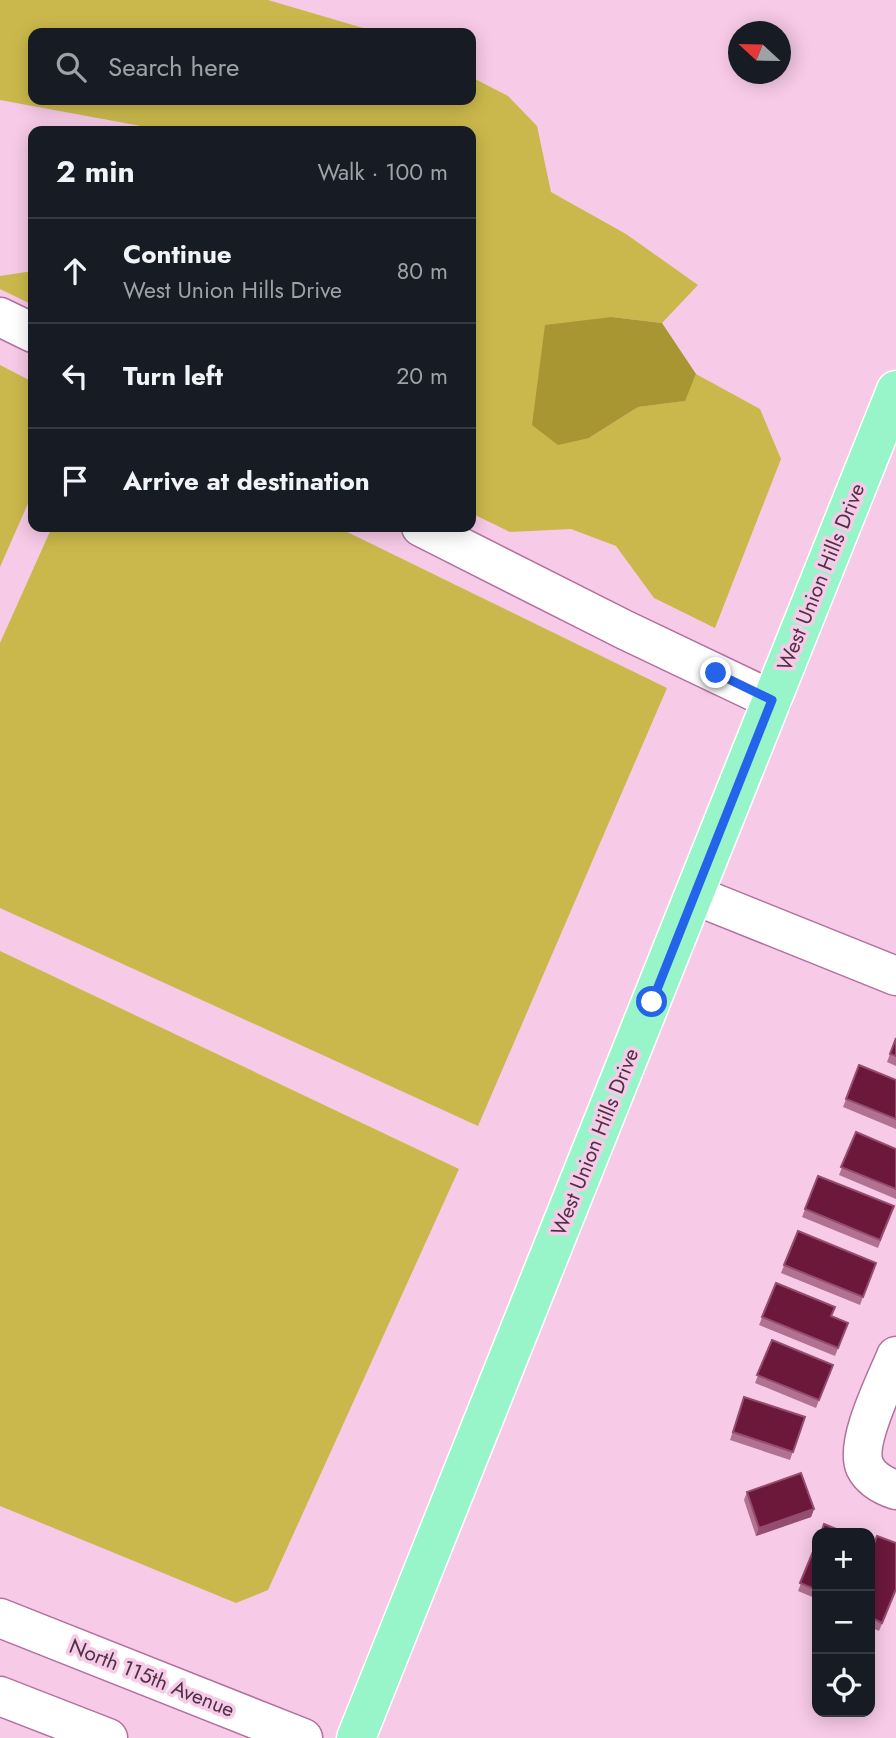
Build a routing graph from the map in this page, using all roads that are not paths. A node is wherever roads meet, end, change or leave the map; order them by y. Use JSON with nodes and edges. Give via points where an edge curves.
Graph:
{"nodes":[{"id":1,"x":0,"y":317,"type":"edge"},
{"id":2,"x":28,"y":331,"type":"edge"},
{"id":3,"x":896,"y":390,"type":"edge"},
{"id":4,"x":431,"y":532,"type":"edge"},
{"id":5,"x":772,"y":700,"type":"junction"},
{"id":6,"x":694,"y":895,"type":"junction"},
{"id":7,"x":896,"y":976,"type":"edge"},
{"id":8,"x":896,"y":1356,"type":"edge"},
{"id":9,"x":896,"y":1490,"type":"edge"},
{"id":10,"x":0,"y":1618,"type":"edge"},
{"id":11,"x":0,"y":1696,"type":"edge"},
{"id":12,"x":97,"y":1736,"type":"edge"},
{"id":13,"x":303,"y":1738,"type":"edge"},
{"id":14,"x":356,"y":1738,"type":"edge"}],
"edges":[{"from":1,"to":2,"type":"street"},
{"from":3,"to":5,"type":"main road","name":"West Union Hills Drive"},
{"from":4,"to":5,"type":"street"},
{"from":5,"to":6,"type":"main road","name":"West Union Hills Drive"},
{"from":6,"to":7,"type":"street"},
{"from":6,"to":14,"type":"main road","name":"West Union Hills Drive"},
{"from":8,"to":9,"type":"street","via":[[862,1453],[870,1474]]},
{"from":10,"to":13,"type":"street","name":"North 115th Avenue"},
{"from":11,"to":12,"type":"street"}]}
